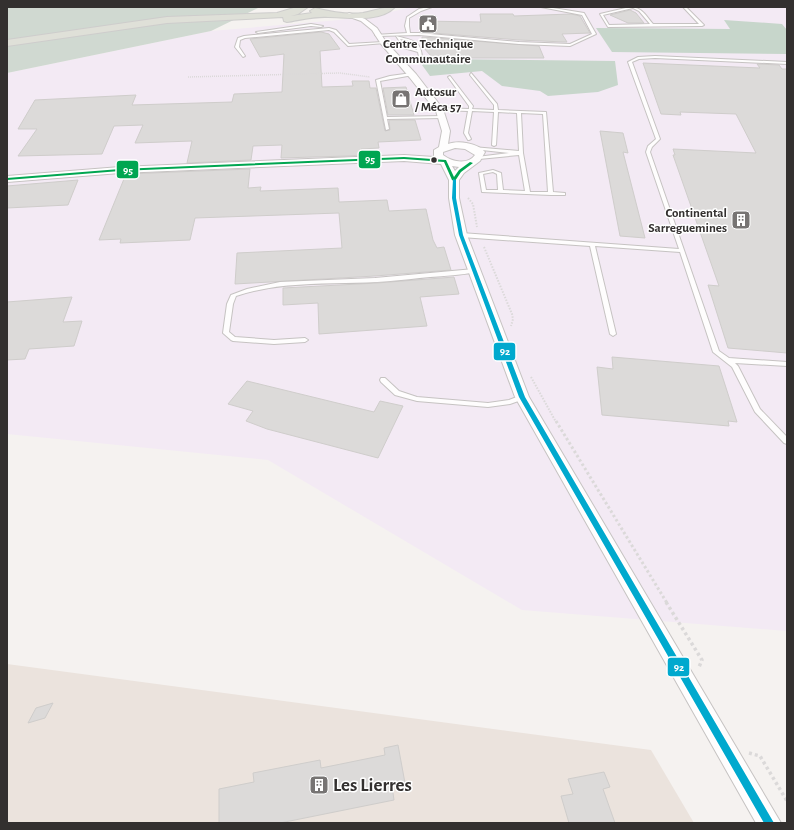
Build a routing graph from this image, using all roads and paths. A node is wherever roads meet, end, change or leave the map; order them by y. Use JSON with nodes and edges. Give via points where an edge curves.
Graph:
{"nodes":[{"id":1,"x":304,"y":7,"type":"edge"},
{"id":2,"x":307,"y":7,"type":"edge"},
{"id":3,"x":390,"y":7,"type":"edge"},
{"id":4,"x":431,"y":7,"type":"edge"},
{"id":5,"x":542,"y":7,"type":"edge"},
{"id":6,"x":567,"y":7,"type":"edge"},
{"id":7,"x":634,"y":7,"type":"edge"},
{"id":8,"x":684,"y":7,"type":"edge"},
{"id":9,"x":560,"y":10,"type":"junction"},
{"id":10,"x":328,"y":14,"type":"junction"},
{"id":11,"x":350,"y":15,"type":"junction"},
{"id":12,"x":230,"y":17,"type":"junction"},
{"id":13,"x":377,"y":24,"type":"junction"},
{"id":14,"x":652,"y":25,"type":"junction"},
{"id":15,"x":409,"y":34,"type":"junction"},
{"id":16,"x":397,"y":37,"type":"junction"},
{"id":17,"x":403,"y":38,"type":"junction"},
{"id":18,"x":7,"y":42,"type":"edge"},
{"id":19,"x":383,"y":44,"type":"junction"},
{"id":20,"x":414,"y":50,"type":"junction"},
{"id":21,"x":420,"y":52,"type":"junction"},
{"id":22,"x":243,"y":56,"type":"dead end"},
{"id":23,"x":787,"y":63,"type":"edge"},
{"id":24,"x":402,"y":64,"type":"junction"},
{"id":25,"x":412,"y":74,"type":"junction"},
{"id":26,"x":471,"y":74,"type":"dead end"},
{"id":27,"x":188,"y":77,"type":"dead end"},
{"id":28,"x":450,"y":77,"type":"dead end"},
{"id":29,"x":383,"y":78,"type":"junction"},
{"id":30,"x":439,"y":109,"type":"junction"},
{"id":31,"x":471,"y":110,"type":"junction"},
{"id":32,"x":496,"y":111,"type":"junction"},
{"id":33,"x":519,"y":112,"type":"junction"},
{"id":34,"x":442,"y":117,"type":"junction"},
{"id":35,"x":385,"y":118,"type":"junction"},
{"id":36,"x":387,"y":130,"type":"dead end"},
{"id":37,"x":446,"y":131,"type":"junction"},
{"id":38,"x":469,"y":144,"type":"junction"},
{"id":39,"x":494,"y":145,"type":"dead end"},
{"id":40,"x":441,"y":149,"type":"junction"},
{"id":41,"x":521,"y":153,"type":"junction"},
{"id":42,"x":404,"y":158,"type":"junction"},
{"id":43,"x":475,"y":160,"type":"junction"},
{"id":44,"x":445,"y":161,"type":"junction"},
{"id":45,"x":7,"y":180,"type":"edge"},
{"id":46,"x":454,"y":180,"type":"junction"},
{"id":47,"x":466,"y":191,"type":"dead end"},
{"id":48,"x":501,"y":192,"type":"junction"},
{"id":49,"x":528,"y":193,"type":"junction"},
{"id":50,"x":551,"y":194,"type":"junction"},
{"id":51,"x":563,"y":194,"type":"dead end"},
{"id":52,"x":461,"y":235,"type":"junction"},
{"id":53,"x":480,"y":237,"type":"junction"},
{"id":54,"x":592,"y":244,"type":"junction"},
{"id":55,"x":682,"y":251,"type":"junction"},
{"id":56,"x":474,"y":272,"type":"junction"},
{"id":57,"x":512,"y":329,"type":"dead end"},
{"id":58,"x":613,"y":334,"type":"dead end"},
{"id":59,"x":305,"y":340,"type":"dead end"},
{"id":60,"x":727,"y":360,"type":"junction"},
{"id":61,"x":787,"y":364,"type":"edge"},
{"id":62,"x":529,"y":371,"type":"dead end"},
{"id":63,"x":383,"y":380,"type":"dead end"},
{"id":64,"x":522,"y":397,"type":"junction"},
{"id":65,"x":787,"y":441,"type":"edge"},
{"id":66,"x":698,"y":670,"type":"dead end"},
{"id":67,"x":745,"y":747,"type":"dead end"},
{"id":68,"x":787,"y":801,"type":"edge"},
{"id":69,"x":770,"y":823,"type":"edge"}],
"edges":[{"from":1,"to":12,"type":"main road","via":[[277,16]]},
{"from":2,"to":10,"type":"main road"},
{"from":3,"to":13,"type":"main road"},
{"from":4,"to":15,"type":"lane","via":[[420,10],[408,18]]},
{"from":5,"to":9,"type":"lane"},
{"from":6,"to":9,"type":"lane"},
{"from":7,"to":14,"type":"lane","via":[[640,10]]},
{"from":7,"to":14,"type":"lane","via":[[601,14],[608,26]]},
{"from":8,"to":14,"type":"lane","via":[[702,25]]},
{"from":9,"to":15,"type":"lane","via":[[583,14],[594,34],[570,45]]},
{"from":10,"to":11,"type":"main road"},
{"from":10,"to":12,"type":"main road","via":[[277,20]]},
{"from":11,"to":13,"type":"main road"},
{"from":11,"to":13,"type":"street"},
{"from":12,"to":18,"type":"main road","via":[[166,20]]},
{"from":13,"to":15,"type":"lane"},
{"from":13,"to":16,"type":"lane"},
{"from":13,"to":19,"type":"street"},
{"from":16,"to":17,"type":"lane"},
{"from":16,"to":20,"type":"lane","via":[[405,48]]},
{"from":17,"to":20,"type":"lane"},
{"from":17,"to":21,"type":"lane","via":[[412,41],[419,47]]},
{"from":19,"to":22,"type":"lane","via":[[348,45],[335,31],[329,29],[244,37],[239,39],[237,46]]},
{"from":19,"to":24,"type":"street"},
{"from":20,"to":21,"type":"lane"},
{"from":21,"to":24,"type":"lane","via":[[421,58]]},
{"from":23,"to":55,"type":"lane","via":[[655,57],[638,58],[630,62],[658,140],[648,152]]},
{"from":24,"to":25,"type":"street"},
{"from":25,"to":29,"type":"lane"},
{"from":25,"to":30,"type":"street"},
{"from":26,"to":32,"type":"lane","via":[[496,106]]},
{"from":27,"to":29,"type":"path","via":[[340,73]]},
{"from":28,"to":31,"type":"lane","via":[[471,106]]},
{"from":29,"to":35,"type":"lane","via":[[378,80]]},
{"from":30,"to":31,"type":"lane"},
{"from":30,"to":34,"type":"street"},
{"from":31,"to":32,"type":"lane"},
{"from":31,"to":38,"type":"lane","via":[[466,133]]},
{"from":32,"to":33,"type":"lane"},
{"from":32,"to":39,"type":"lane"},
{"from":33,"to":41,"type":"lane"},
{"from":33,"to":50,"type":"lane","via":[[545,113]]},
{"from":34,"to":35,"type":"lane"},
{"from":34,"to":37,"type":"street"},
{"from":35,"to":36,"type":"lane"},
{"from":37,"to":38,"type":"street","via":[[454,140]]},
{"from":37,"to":40,"type":"street"},
{"from":38,"to":40,"type":"street"},
{"from":38,"to":41,"type":"lane"},
{"from":38,"to":43,"type":"street","via":[[480,152]]},
{"from":40,"to":42,"type":"street"},
{"from":40,"to":44,"type":"street","via":[[438,156]]},
{"from":41,"to":43,"type":"lane"},
{"from":41,"to":49,"type":"lane"},
{"from":42,"to":44,"type":"street"},
{"from":42,"to":45,"type":"street","via":[[120,170]]},
{"from":43,"to":44,"type":"street","via":[[457,164]]},
{"from":43,"to":46,"type":"street","via":[[460,171]]},
{"from":44,"to":46,"type":"street"},
{"from":46,"to":52,"type":"street","via":[[454,198]]},
{"from":47,"to":53,"type":"path","via":[[473,204]]},
{"from":48,"to":48,"type":"lane","via":[[484,192],[481,173],[499,173]]},
{"from":48,"to":49,"type":"lane"},
{"from":49,"to":50,"type":"lane"},
{"from":50,"to":51,"type":"lane"},
{"from":52,"to":53,"type":"lane"},
{"from":52,"to":56,"type":"street"},
{"from":53,"to":54,"type":"lane"},
{"from":53,"to":57,"type":"path","via":[[512,314]]},
{"from":54,"to":55,"type":"lane"},
{"from":54,"to":58,"type":"lane"},
{"from":55,"to":60,"type":"lane","via":[[716,352]]},
{"from":56,"to":59,"type":"lane","via":[[363,281],[292,283],[247,289],[234,295],[230,304],[226,333],[234,339],[274,342]]},
{"from":56,"to":64,"type":"street"},
{"from":60,"to":61,"type":"lane"},
{"from":60,"to":65,"type":"lane","via":[[735,366],[757,410]]},
{"from":62,"to":66,"type":"path","via":[[544,402],[702,660]]},
{"from":63,"to":64,"type":"lane","via":[[397,393],[416,399],[488,405],[510,402]]},
{"from":64,"to":69,"type":"street"},
{"from":67,"to":68,"type":"path","via":[[749,753],[760,756]]}]}
